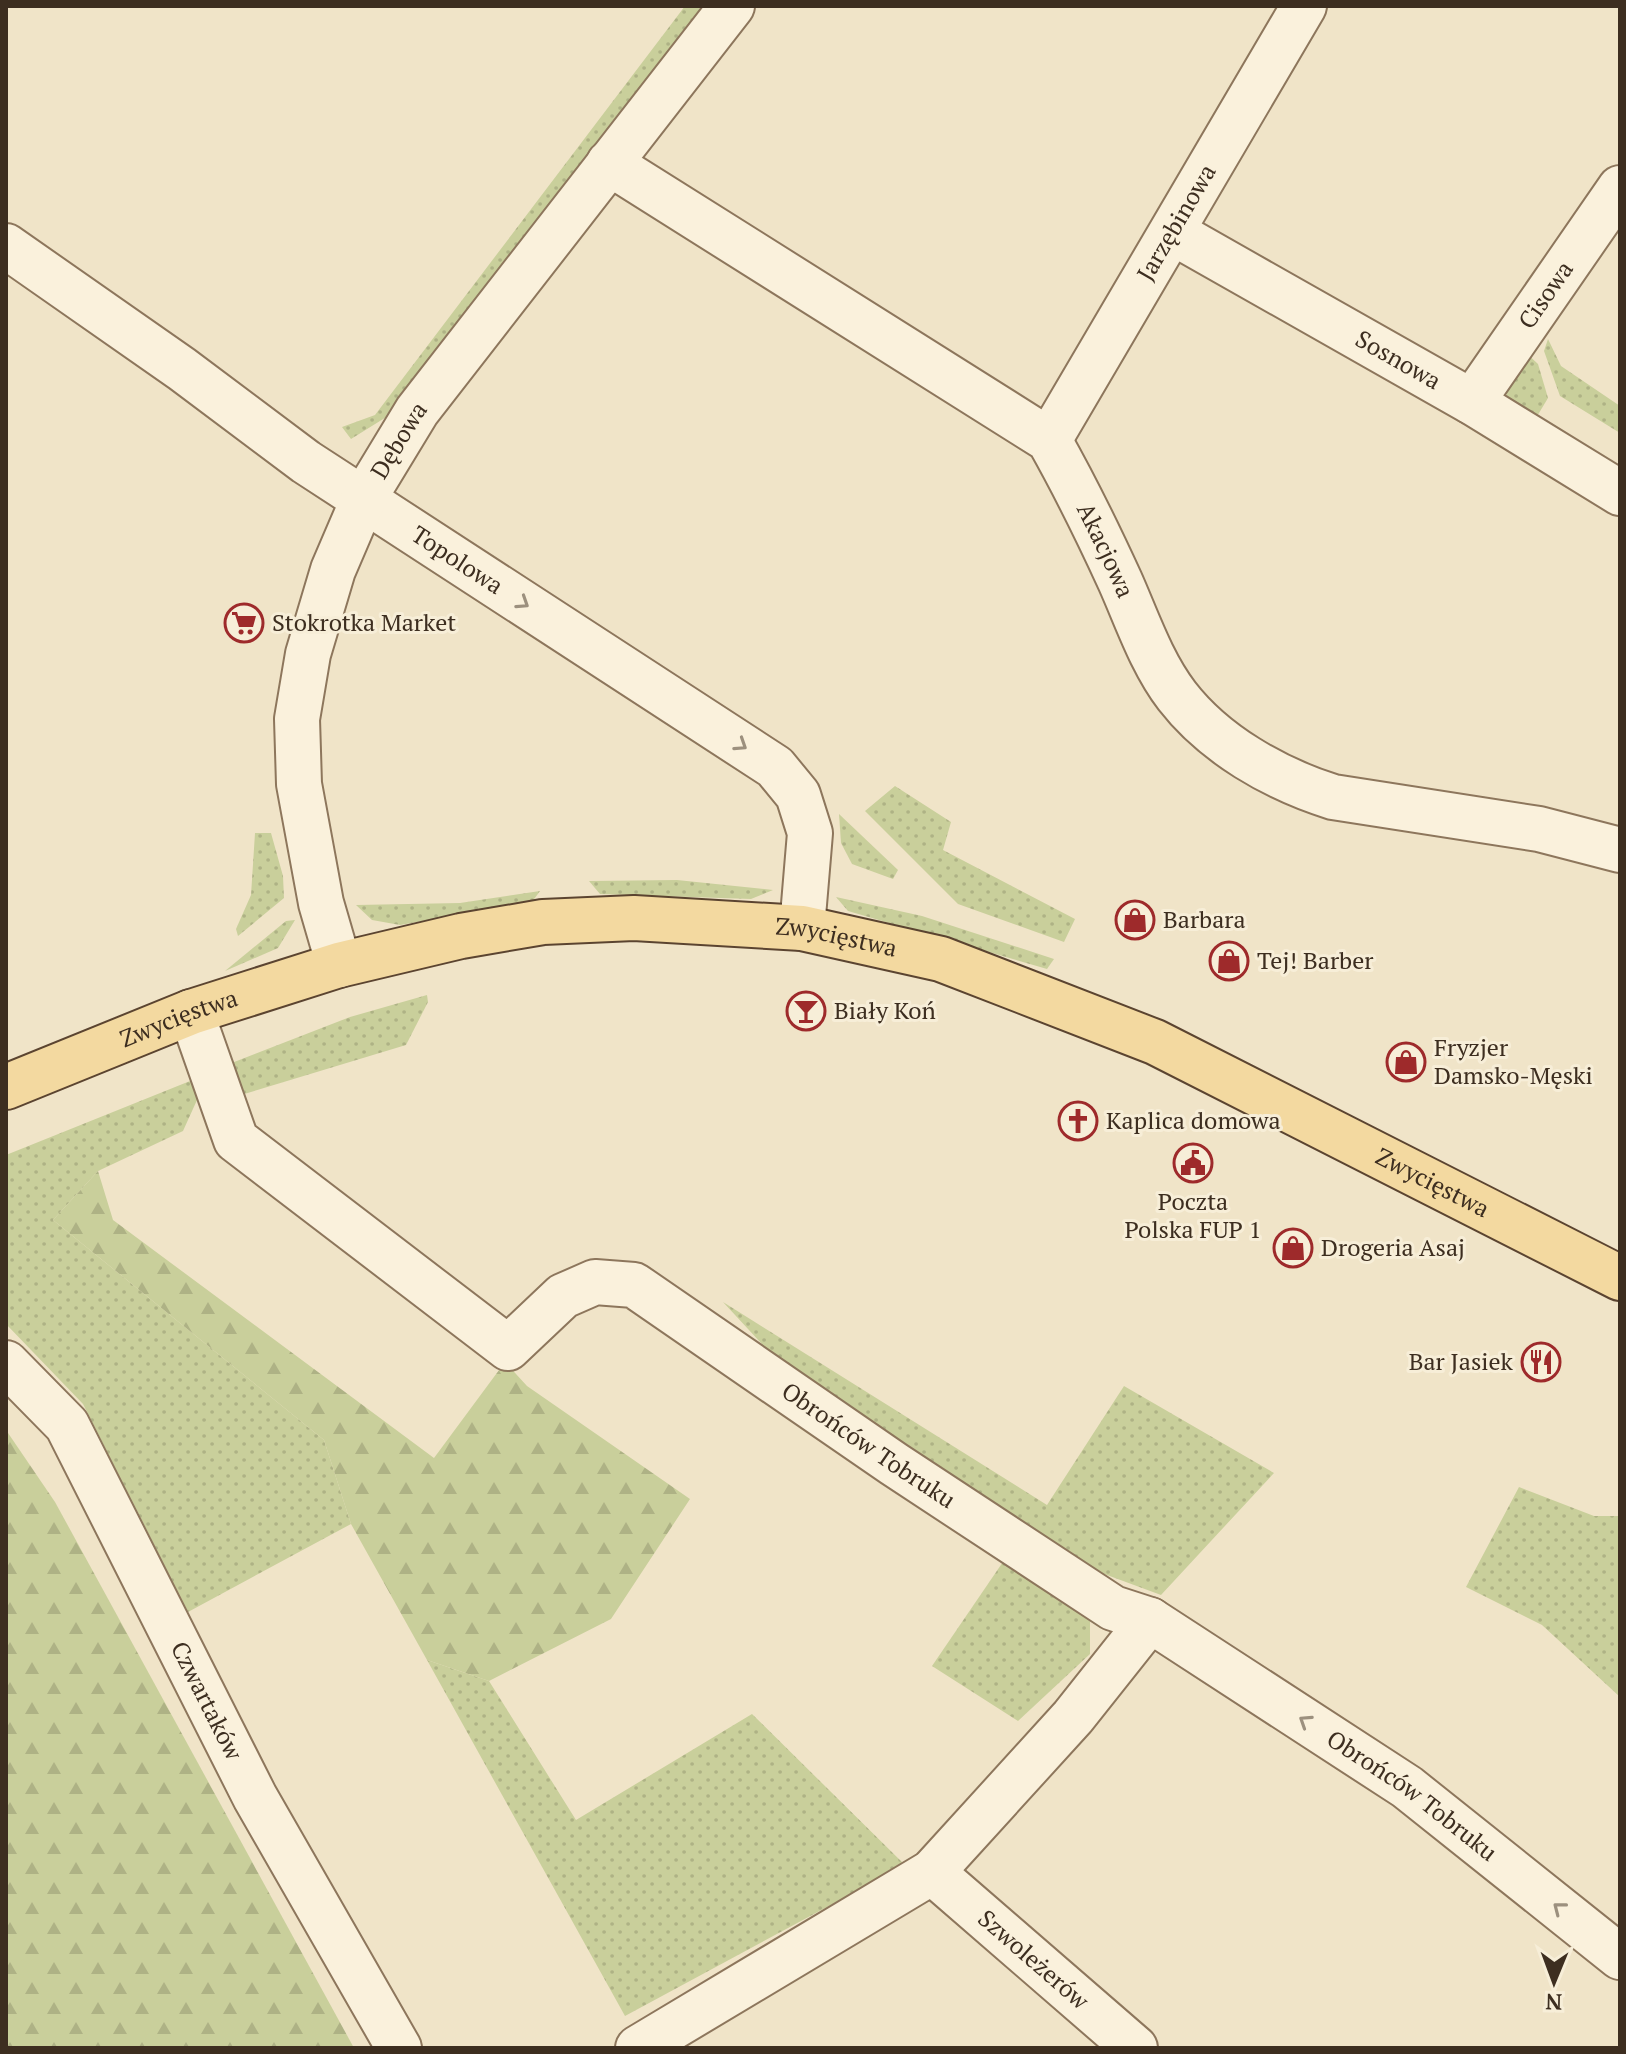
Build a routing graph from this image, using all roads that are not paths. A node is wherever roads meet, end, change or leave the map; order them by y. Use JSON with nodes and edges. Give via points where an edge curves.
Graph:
{"nodes":[{"id":1,"x":732,"y":6,"type":"edge"},
{"id":2,"x":1304,"y":6,"type":"edge"},
{"id":3,"x":609,"y":163,"type":"junction"},
{"id":4,"x":1620,"y":188,"type":"edge"},
{"id":5,"x":1172,"y":232,"type":"junction"},
{"id":6,"x":6,"y":246,"type":"edge"},
{"id":7,"x":1472,"y":402,"type":"junction"},
{"id":8,"x":1049,"y":440,"type":"junction"},
{"id":9,"x":1620,"y":493,"type":"edge"},
{"id":10,"x":363,"y":500,"type":"junction"},
{"id":11,"x":1620,"y":850,"type":"edge"},
{"id":12,"x":802,"y":928,"type":"junction"},
{"id":13,"x":339,"y":965,"type":"junction"},
{"id":14,"x":191,"y":1012,"type":"junction"},
{"id":15,"x":6,"y":1087,"type":"edge"},
{"id":16,"x":1620,"y":1278,"type":"edge"},
{"id":17,"x":6,"y":1363,"type":"edge"},
{"id":18,"x":1150,"y":1620,"type":"junction"},
{"id":19,"x":932,"y":1872,"type":"junction"},
{"id":20,"x":1620,"y":1957,"type":"edge"},
{"id":21,"x":655,"y":2044,"type":"edge"},
{"id":22,"x":399,"y":2048,"type":"edge"},
{"id":23,"x":1135,"y":2048,"type":"edge"}],
"edges":[{"from":1,"to":3,"type":"street","name":"Dębowa"},
{"from":2,"to":5,"type":"street","name":"Jarzębinowa"},
{"from":3,"to":8,"type":"street","name":"Akacjowa"},
{"from":3,"to":10,"type":"street","name":"Dębowa","via":[[417,411]]},
{"from":4,"to":7,"type":"street","name":"Cisowa"},
{"from":5,"to":7,"type":"street","name":"Sosnowa"},
{"from":5,"to":8,"type":"street","name":"Jarzębinowa"},
{"from":6,"to":10,"type":"street","name":"Topolowa"},
{"from":7,"to":9,"type":"street","name":"Sosnowa"},
{"from":8,"to":11,"type":"street","name":"Akacjowa","via":[[1088,508],[1157,664],[1201,722],[1247,758],[1333,797],[1539,829]]},
{"from":10,"to":12,"type":"street","name":"Topolowa","one_way":true,"via":[[775,767],[798,795],[810,833]]},
{"from":10,"to":13,"type":"street","name":"Dębowa","via":[[333,570],[308,654],[297,719],[299,784],[321,903]]},
{"from":12,"to":13,"type":"main road","name":"Zwycięstwa","via":[[634,918],[543,922]]},
{"from":12,"to":16,"type":"main road","name":"Zwycięstwa","via":[[941,959],[1155,1042]]},
{"from":13,"to":14,"type":"main road","name":"Zwycięstwa"},
{"from":14,"to":15,"type":"main road","name":"Zwycięstwa"},
{"from":14,"to":18,"type":"street","name":"Obrońców Tobruku","via":[[236,1140],[508,1348],[563,1296],[595,1282],[634,1285],[1113,1608]]},
{"from":17,"to":22,"type":"street","name":"Czwartaków","via":[[67,1425],[255,1797]]},
{"from":18,"to":19,"type":"street","via":[[1073,1717]]},
{"from":20,"to":18,"type":"street","name":"Obrońców Tobruku","one_way":true,"via":[[1407,1787]]},
{"from":19,"to":21,"type":"street"},
{"from":19,"to":23,"type":"street","name":"Szwoleżerów"}]}
